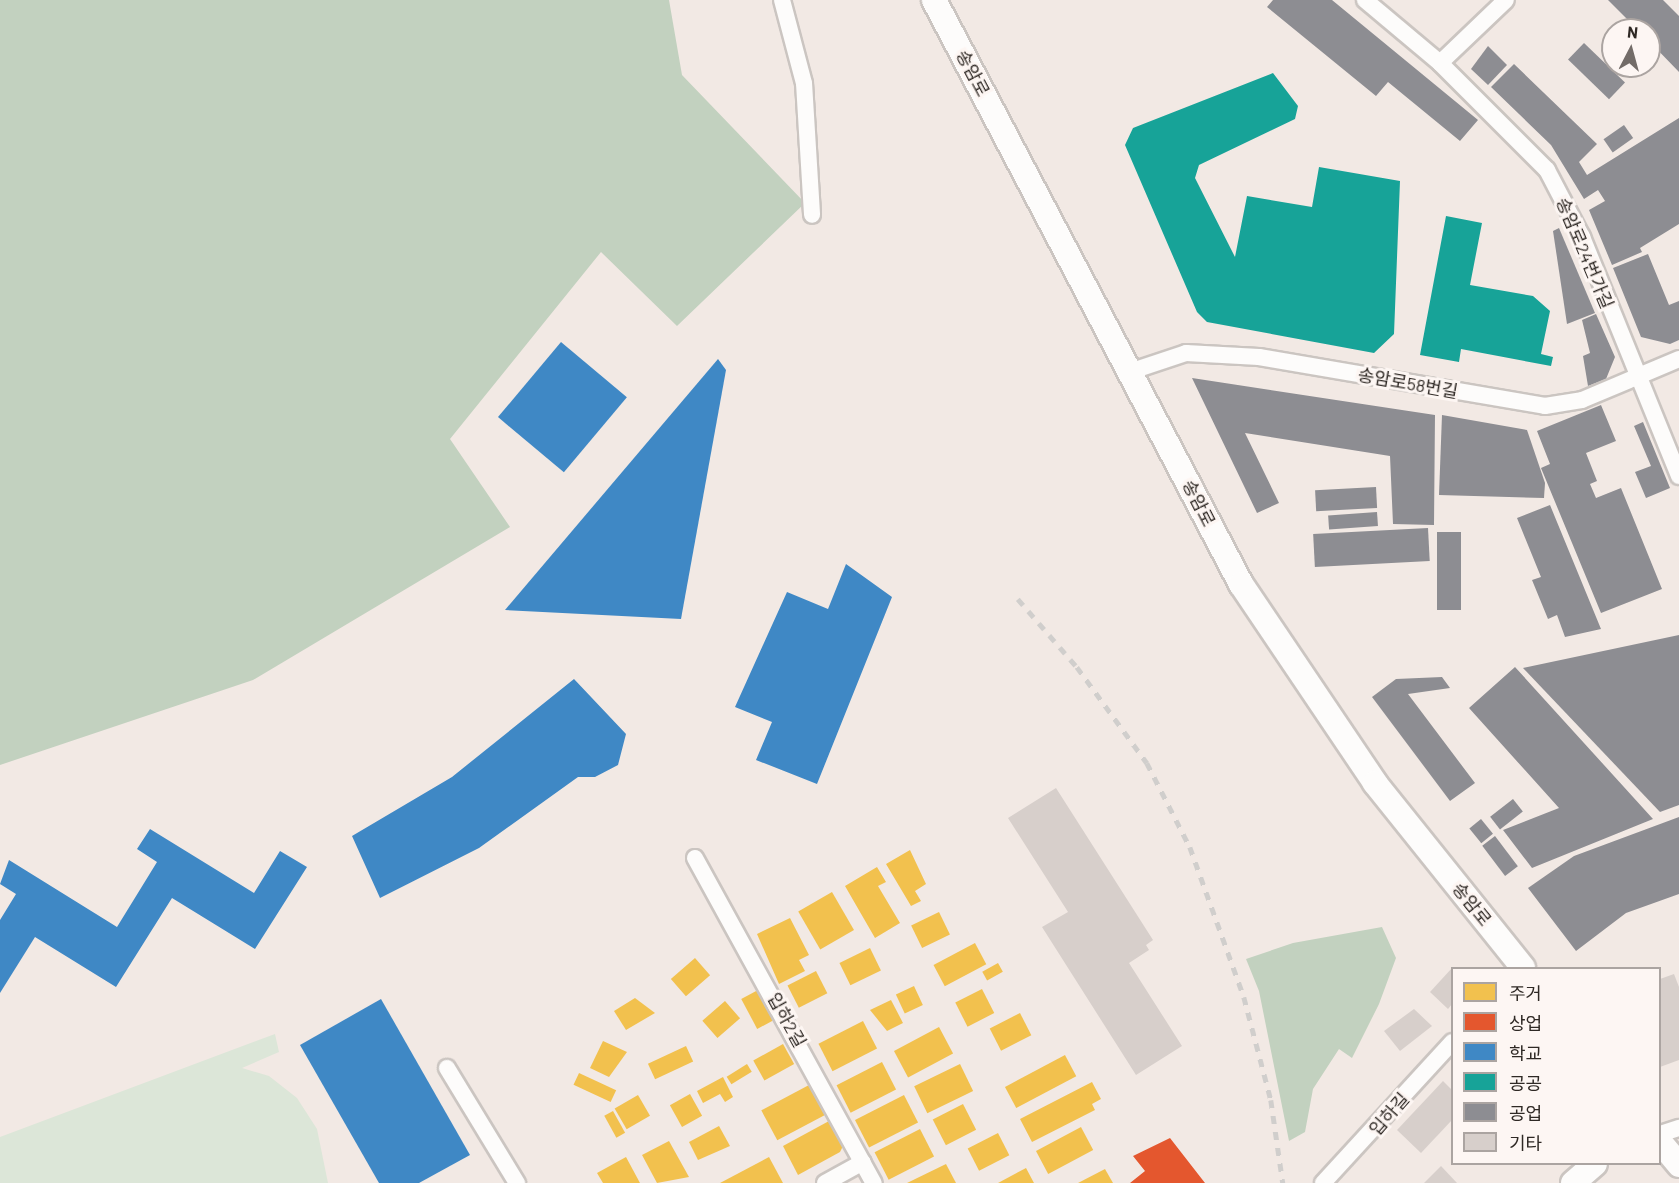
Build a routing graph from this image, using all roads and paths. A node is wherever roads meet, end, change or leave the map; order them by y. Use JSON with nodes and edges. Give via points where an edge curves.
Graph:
{"nodes":[{"id":1,"x":782,"y":0,"type":"edge"},
{"id":2,"x":934,"y":0,"type":"edge"},
{"id":3,"x":1365,"y":0,"type":"edge"},
{"id":4,"x":1506,"y":0,"type":"edge"},
{"id":5,"x":1440,"y":63,"type":"junction"},
{"id":6,"x":812,"y":215,"type":"dead end"},
{"id":7,"x":1679,"y":360,"type":"edge"},
{"id":8,"x":1132,"y":371,"type":"junction"},
{"id":9,"x":1636,"y":378,"type":"junction"},
{"id":10,"x":1679,"y":476,"type":"edge"},
{"id":11,"x":695,"y":858,"type":"dead end"},
{"id":12,"x":1514,"y":964,"type":"edge"},
{"id":13,"x":1451,"y":1043,"type":"edge"},
{"id":14,"x":447,"y":1068,"type":"dead end"},
{"id":15,"x":1679,"y":1128,"type":"edge"},
{"id":16,"x":1661,"y":1133,"type":"edge"},
{"id":17,"x":1661,"y":1144,"type":"edge"},
{"id":18,"x":863,"y":1162,"type":"junction"},
{"id":19,"x":1595,"y":1165,"type":"edge"},
{"id":20,"x":1679,"y":1165,"type":"edge"},
{"id":21,"x":518,"y":1183,"type":"edge"},
{"id":22,"x":825,"y":1183,"type":"edge"},
{"id":23,"x":874,"y":1183,"type":"edge"},
{"id":24,"x":1323,"y":1183,"type":"edge"},
{"id":25,"x":1573,"y":1183,"type":"edge"}],
"edges":[{"from":1,"to":6,"type":"street","via":[[804,83]]},
{"from":2,"to":8,"type":"main road","name":"송암로"},
{"from":3,"to":5,"type":"street","name":"송암로24번가길"},
{"from":4,"to":5,"type":"street"},
{"from":5,"to":9,"type":"street","name":"송암로24번가길","via":[[1547,170],[1582,237]]},
{"from":7,"to":9,"type":"street","name":"송암로58번길"},
{"from":8,"to":9,"type":"street","name":"송암로58번길","via":[[1186,353],[1259,357],[1545,406],[1582,400]]},
{"from":8,"to":12,"type":"main road","name":"송암로","via":[[1240,584],[1316,702]]},
{"from":9,"to":10,"type":"street","name":"송암로24번가길"},
{"from":11,"to":18,"type":"street","name":"입하2길"},
{"from":13,"to":24,"type":"street","name":"입하길"},
{"from":14,"to":21,"type":"street"},
{"from":15,"to":16,"type":"street"},
{"from":17,"to":20,"type":"main road"},
{"from":18,"to":22,"type":"street"},
{"from":18,"to":23,"type":"street","name":"입하2길"},
{"from":19,"to":25,"type":"main road"}]}
